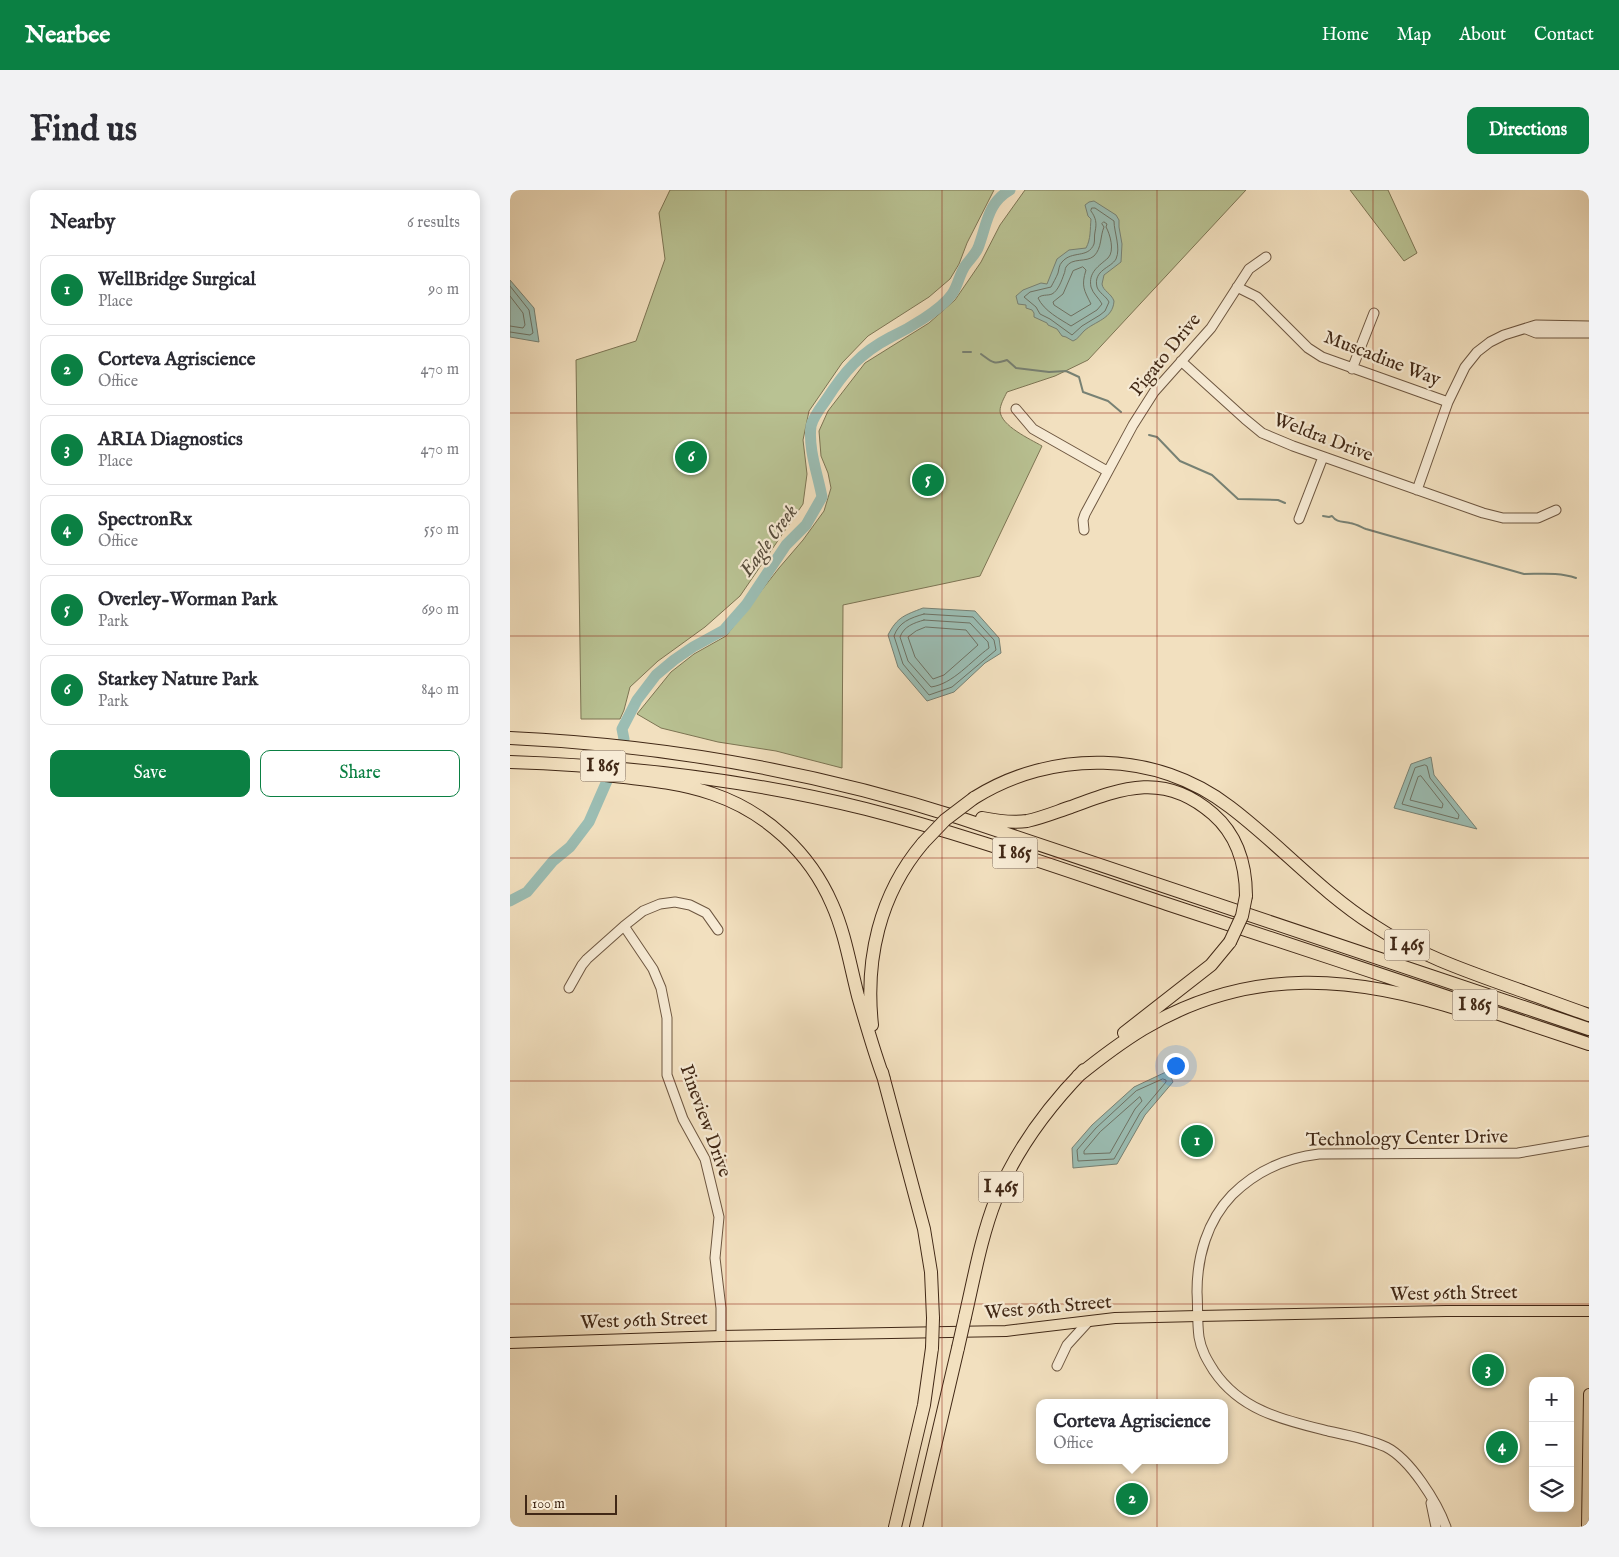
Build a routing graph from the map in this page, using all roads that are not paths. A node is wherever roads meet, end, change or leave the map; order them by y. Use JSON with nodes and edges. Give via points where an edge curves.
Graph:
{"nodes":[{"id":1,"x":1266,"y":257,"type":"dead end"},
{"id":2,"x":1237,"y":287,"type":"junction"},
{"id":3,"x":1374,"y":313,"type":"dead end"},
{"id":4,"x":1589,"y":326,"type":"edge"},
{"id":5,"x":1526,"y":329,"type":"junction"},
{"id":6,"x":1589,"y":333,"type":"edge"},
{"id":7,"x":1181,"y":361,"type":"junction"},
{"id":8,"x":1352,"y":369,"type":"junction"},
{"id":9,"x":1448,"y":402,"type":"junction"},
{"id":10,"x":1016,"y":409,"type":"dead end"},
{"id":11,"x":1323,"y":457,"type":"junction"},
{"id":12,"x":1108,"y":471,"type":"junction"},
{"id":13,"x":1417,"y":490,"type":"junction"},
{"id":14,"x":1556,"y":510,"type":"dead end"},
{"id":15,"x":1299,"y":519,"type":"dead end"},
{"id":16,"x":1084,"y":530,"type":"dead end"},
{"id":17,"x":510,"y":738,"type":"edge"},
{"id":18,"x":512,"y":762,"type":"edge"},
{"id":19,"x":642,"y":775,"type":"junction"},
{"id":20,"x":919,"y":804,"type":"junction"},
{"id":21,"x":624,"y":926,"type":"junction"},
{"id":22,"x":718,"y":930,"type":"dead end"},
{"id":23,"x":569,"y":988,"type":"dead end"},
{"id":24,"x":1589,"y":1015,"type":"edge"},
{"id":25,"x":1589,"y":1029,"type":"edge"},
{"id":26,"x":1574,"y":1042,"type":"junction"},
{"id":27,"x":1589,"y":1044,"type":"edge"},
{"id":28,"x":1589,"y":1052,"type":"edge"},
{"id":29,"x":1078,"y":1076,"type":"junction"},
{"id":30,"x":884,"y":1079,"type":"junction"},
{"id":31,"x":1589,"y":1141,"type":"edge"},
{"id":32,"x":1589,"y":1311,"type":"edge"},
{"id":33,"x":1198,"y":1316,"type":"junction"},
{"id":34,"x":1088,"y":1322,"type":"junction"},
{"id":35,"x":1070,"y":1325,"type":"junction"},
{"id":36,"x":721,"y":1336,"type":"junction"},
{"id":37,"x":510,"y":1343,"type":"edge"},
{"id":38,"x":1067,"y":1345,"type":"junction"},
{"id":39,"x":1057,"y":1366,"type":"dead end"},
{"id":40,"x":1589,"y":1394,"type":"edge"},
{"id":41,"x":1429,"y":1495,"type":"junction"},
{"id":42,"x":895,"y":1527,"type":"edge"},
{"id":43,"x":916,"y":1527,"type":"edge"},
{"id":44,"x":1436,"y":1527,"type":"edge"},
{"id":45,"x":1446,"y":1527,"type":"edge"},
{"id":46,"x":1587,"y":1527,"type":"edge"}],
"edges":[{"from":1,"to":2,"type":"street","name":"Pigato Drive","via":[[1248,269]]},
{"from":2,"to":7,"type":"street","name":"Pigato Drive","via":[[1211,328]]},
{"from":2,"to":8,"type":"street","name":"Muscadine Way","via":[[1256,297],[1322,358]]},
{"from":3,"to":8,"type":"street"},
{"from":4,"to":5,"type":"street","via":[[1536,326]]},
{"from":5,"to":6,"type":"street","via":[[1536,333]]},
{"from":5,"to":9,"type":"street","via":[[1504,335],[1477,352],[1465,367]]},
{"from":7,"to":11,"type":"street","name":"Weldra Drive","via":[[1262,432]]},
{"from":7,"to":12,"type":"street","name":"Pigato Drive","via":[[1154,392]]},
{"from":8,"to":9,"type":"street","name":"Muscadine Way"},
{"from":9,"to":13,"type":"street"},
{"from":10,"to":12,"type":"street","via":[[1033,429]]},
{"from":11,"to":13,"type":"street","name":"Weldra Drive"},
{"from":11,"to":15,"type":"street"},
{"from":12,"to":16,"type":"street","name":"Pigato Drive","via":[[1085,514]]},
{"from":13,"to":14,"type":"street","name":"Weldra Drive","via":[[1503,518],[1538,518]]},
{"from":17,"to":20,"type":"highway","number":"I 865","via":[[571,741],[710,757],[776,769]]},
{"from":18,"to":19,"type":"highway"},
{"from":19,"to":26,"type":"highway","number":"I 865","via":[[748,784],[811,796],[957,835]]},
{"from":19,"to":30,"type":"highway","via":[[702,790],[735,803],[778,831],[805,859],[824,888],[836,915]]},
{"from":20,"to":25,"type":"highway","number":"I 865"},
{"from":20,"to":29,"type":"highway","bridge":true,"via":[[1014,822],[1038,819],[1124,789],[1143,787],[1172,791],[1200,803],[1227,830],[1237,847],[1245,876],[1246,896],[1240,922],[1230,942],[1211,965],[1108,1046]]},
{"from":21,"to":22,"type":"street","via":[[644,911],[675,902],[706,913]]},
{"from":21,"to":23,"type":"street","via":[[582,965]]},
{"from":21,"to":36,"type":"street","name":"Pineview Drive","via":[[661,988],[667,1018],[667,1075],[682,1119],[705,1159],[719,1217],[715,1258],[722,1308]]},
{"from":24,"to":30,"type":"highway","number":"I 465","bridge":true,"via":[[1416,950],[1345,905],[1230,806],[1177,777],[1119,764],[1065,764],[1016,777],[974,798],[945,820],[923,844],[895,885],[882,915],[873,952],[870,984],[871,1015]]},
{"from":26,"to":27,"type":"highway","number":"I 865"},
{"from":26,"to":28,"type":"highway","number":"I 465"},
{"from":26,"to":29,"type":"highway","number":"I 465","via":[[1385,989],[1294,982],[1249,988],[1184,1008],[1124,1041]]},
{"from":29,"to":43,"type":"highway","number":"I 465","bridge":true,"via":[[1037,1124],[1003,1183],[986,1231]]},
{"from":30,"to":42,"type":"highway","number":"I 465","bridge":true,"via":[[924,1229],[931,1272],[933,1318],[924,1405]]},
{"from":31,"to":33,"type":"street","name":"Technology Center Drive","via":[[1518,1152],[1319,1154],[1294,1158],[1271,1167],[1228,1199],[1208,1232],[1197,1271]]},
{"from":32,"to":33,"type":"main road","name":"West 96th Street"},
{"from":33,"to":34,"type":"main road","name":"West 96th Street","via":[[1115,1318]]},
{"from":33,"to":41,"type":"street","name":"Technology Center Drive","via":[[1204,1357],[1222,1382],[1246,1403],[1281,1419],[1387,1448],[1411,1467]]},
{"from":34,"to":35,"type":"main road","name":"West 96th Street"},
{"from":34,"to":38,"type":"street"},
{"from":35,"to":36,"type":"main road","name":"West 96th Street","via":[[1006,1331]]},
{"from":35,"to":38,"type":"street"},
{"from":36,"to":37,"type":"main road","name":"West 96th Street"},
{"from":38,"to":39,"type":"street"},
{"from":40,"to":46,"type":"main road"},
{"from":41,"to":44,"type":"street","name":"Technology Center Drive"},
{"from":41,"to":45,"type":"street","name":"Technology Center Drive"}]}
